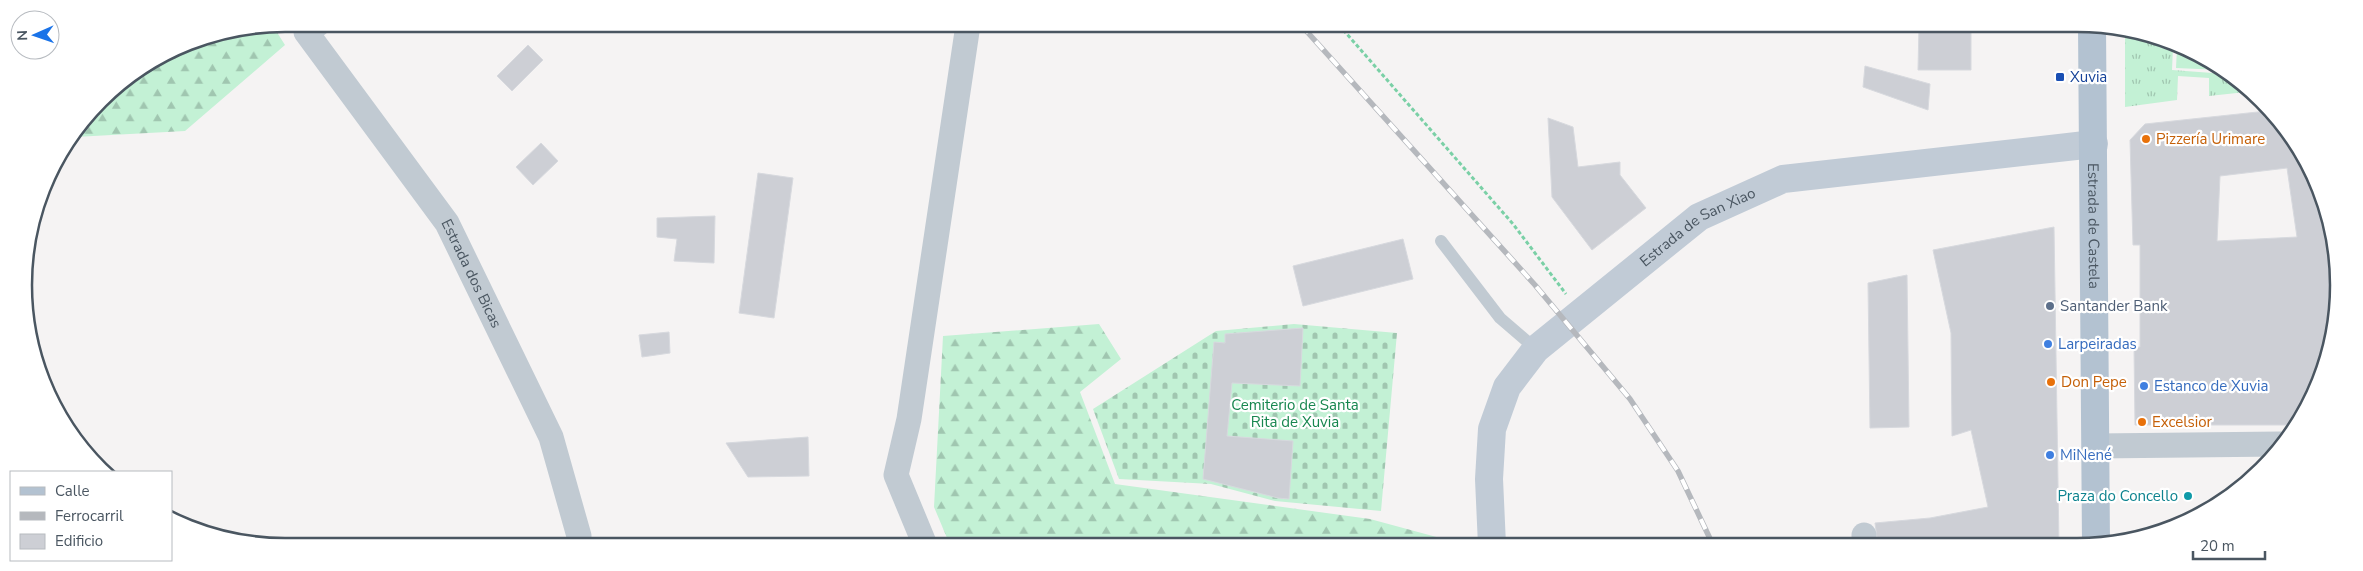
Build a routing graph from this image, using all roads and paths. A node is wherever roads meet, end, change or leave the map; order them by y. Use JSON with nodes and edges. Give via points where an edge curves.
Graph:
{"nodes":[{"id":1,"x":315,"y":32,"type":"edge"},
{"id":2,"x":967,"y":32,"type":"edge"},
{"id":3,"x":1346,"y":32,"type":"edge"},
{"id":4,"x":2092,"y":33,"type":"edge"},
{"id":5,"x":2094,"y":144,"type":"junction"},
{"id":6,"x":1441,"y":241,"type":"dead end"},
{"id":7,"x":1581,"y":314,"type":"junction"},
{"id":8,"x":1536,"y":349,"type":"junction"},
{"id":9,"x":2275,"y":444,"type":"edge"},
{"id":10,"x":2096,"y":446,"type":"junction"},
{"id":11,"x":2096,"y":538,"type":"edge"},
{"id":12,"x":579,"y":539,"type":"edge"},
{"id":13,"x":922,"y":539,"type":"edge"},
{"id":14,"x":1492,"y":539,"type":"edge"}],
"edges":[{"from":1,"to":12,"type":"street","name":"Estrada dos Bicas","via":[[448,223],[551,437]]},
{"from":2,"to":13,"type":"street","via":[[909,419],[896,476]]},
{"from":3,"to":7,"type":"path","via":[[1513,224]]},
{"from":4,"to":5,"type":"main road","name":"Estrada de Castela"},
{"from":5,"to":7,"type":"street","name":"Estrada de San Xiao","via":[[1783,179],[1699,217]]},
{"from":5,"to":10,"type":"main road","name":"Estrada de Castela"},
{"from":6,"to":8,"type":"lane","via":[[1500,318]]},
{"from":7,"to":8,"type":"street","name":"Estrada de San Xiao"},
{"from":8,"to":14,"type":"street","name":"Estrada de San Xiao","via":[[1507,386],[1492,429],[1489,479]]},
{"from":9,"to":10,"type":"street"},
{"from":10,"to":11,"type":"main road","name":"Estrada de Castela"}]}
